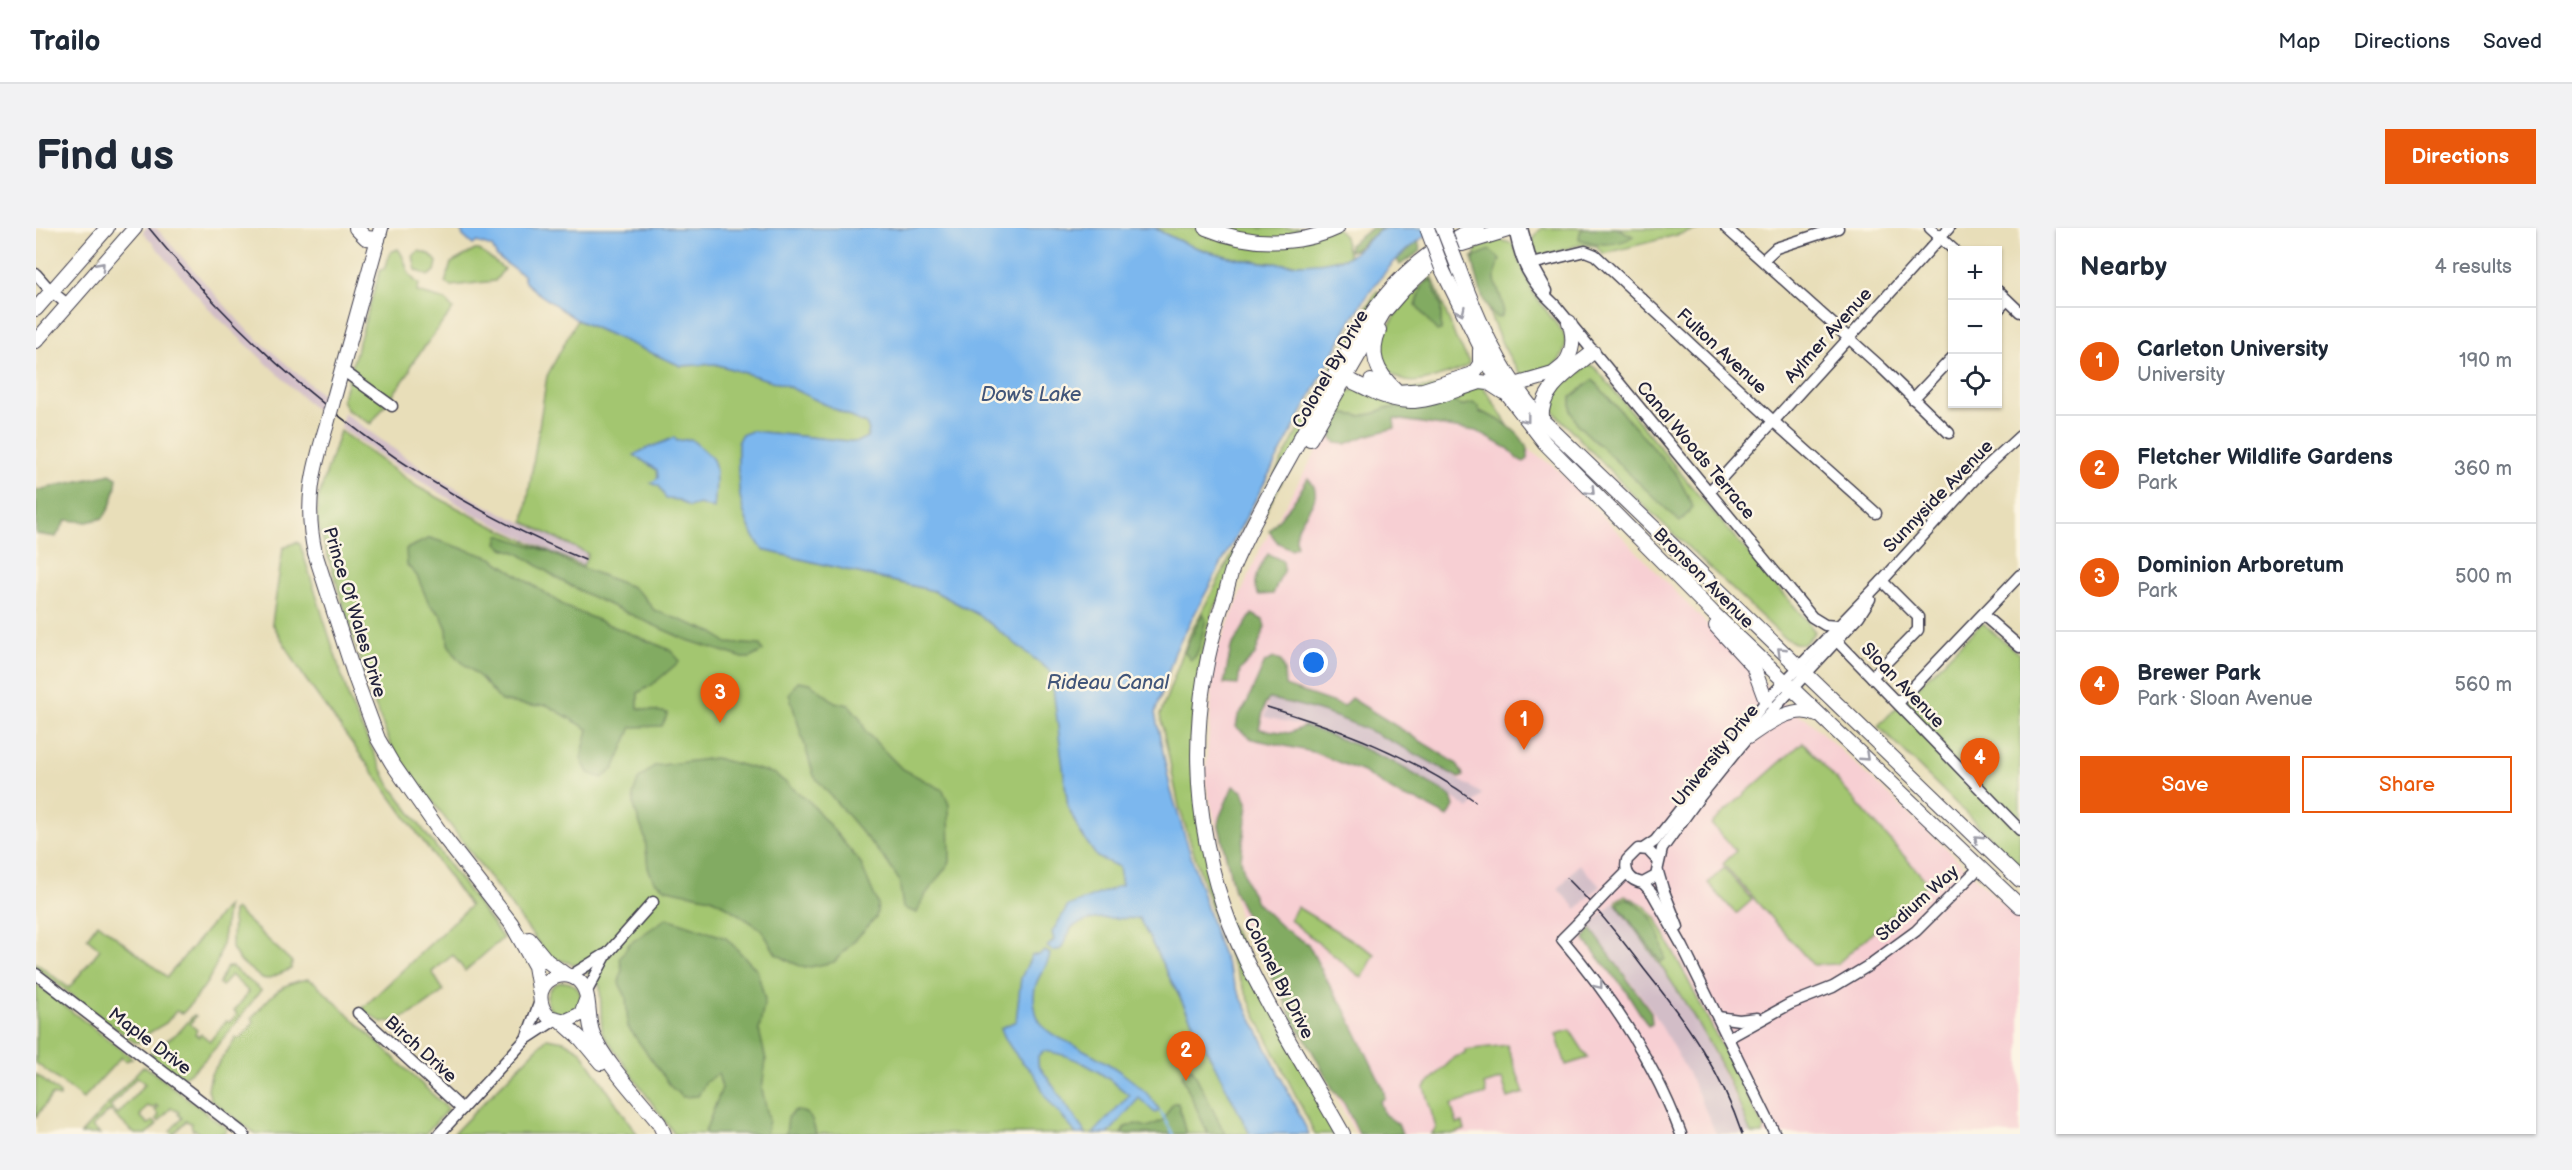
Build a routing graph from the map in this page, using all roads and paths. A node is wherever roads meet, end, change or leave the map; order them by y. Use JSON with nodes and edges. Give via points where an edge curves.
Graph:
{"nodes":[{"id":1,"x":107,"y":228,"type":"edge"},
{"id":2,"x":135,"y":228,"type":"edge"},
{"id":3,"x":356,"y":228,"type":"edge"},
{"id":4,"x":1206,"y":228,"type":"edge"},
{"id":5,"x":1337,"y":228,"type":"edge"},
{"id":6,"x":1427,"y":228,"type":"edge"},
{"id":7,"x":1443,"y":228,"type":"edge"},
{"id":8,"x":1478,"y":228,"type":"edge"},
{"id":9,"x":1514,"y":228,"type":"edge"},
{"id":10,"x":1522,"y":228,"type":"edge"},
{"id":11,"x":1726,"y":228,"type":"edge"},
{"id":12,"x":1838,"y":228,"type":"edge"},
{"id":13,"x":1930,"y":228,"type":"edge"},
{"id":14,"x":1949,"y":228,"type":"edge"},
{"id":15,"x":377,"y":232,"type":"edge"},
{"id":16,"x":1940,"y":237,"type":"junction"},
{"id":17,"x":1950,"y":246,"type":"edge"},
{"id":18,"x":1762,"y":260,"type":"junction"},
{"id":19,"x":1532,"y":264,"type":"junction"},
{"id":20,"x":36,"y":274,"type":"edge"},
{"id":21,"x":51,"y":291,"type":"junction"},
{"id":22,"x":2002,"y":295,"type":"edge"},
{"id":23,"x":2007,"y":300,"type":"junction"},
{"id":24,"x":1392,"y":303,"type":"junction"},
{"id":25,"x":68,"y":304,"type":"junction"},
{"id":26,"x":1554,"y":304,"type":"junction"},
{"id":27,"x":2002,"y":306,"type":"edge"},
{"id":28,"x":36,"y":309,"type":"edge"},
{"id":29,"x":2020,"y":312,"type":"edge"},
{"id":30,"x":1569,"y":321,"type":"junction"},
{"id":31,"x":1848,"y":338,"type":"junction"},
{"id":32,"x":36,"y":341,"type":"edge"},
{"id":33,"x":1591,"y":348,"type":"junction"},
{"id":34,"x":1480,"y":350,"type":"junction"},
{"id":35,"x":1948,"y":363,"type":"edge"},
{"id":36,"x":1563,"y":367,"type":"junction"},
{"id":37,"x":341,"y":369,"type":"junction"},
{"id":38,"x":1345,"y":372,"type":"junction"},
{"id":39,"x":1511,"y":390,"type":"junction"},
{"id":40,"x":1398,"y":392,"type":"junction"},
{"id":41,"x":1913,"y":399,"type":"junction"},
{"id":42,"x":392,"y":406,"type":"dead end"},
{"id":43,"x":1542,"y":420,"type":"junction"},
{"id":44,"x":1773,"y":421,"type":"junction"},
{"id":45,"x":1949,"y":433,"type":"dead end"},
{"id":46,"x":2020,"y":436,"type":"edge"},
{"id":47,"x":1708,"y":492,"type":"junction"},
{"id":48,"x":1876,"y":513,"type":"dead end"},
{"id":49,"x":2020,"y":575,"type":"edge"},
{"id":50,"x":1882,"y":581,"type":"junction"},
{"id":51,"x":1692,"y":592,"type":"junction"},
{"id":52,"x":1983,"y":615,"type":"junction"},
{"id":53,"x":1812,"y":617,"type":"junction"},
{"id":54,"x":1837,"y":626,"type":"junction"},
{"id":55,"x":1837,"y":641,"type":"junction"},
{"id":56,"x":1820,"y":644,"type":"junction"},
{"id":57,"x":2020,"y":647,"type":"edge"},
{"id":58,"x":1802,"y":671,"type":"junction"},
{"id":59,"x":1872,"y":677,"type":"junction"},
{"id":60,"x":1789,"y":685,"type":"junction"},
{"id":61,"x":1766,"y":701,"type":"junction"},
{"id":62,"x":1898,"y":703,"type":"junction"},
{"id":63,"x":1822,"y":718,"type":"junction"},
{"id":64,"x":1748,"y":737,"type":"junction"},
{"id":65,"x":2020,"y":830,"type":"edge"},
{"id":66,"x":1643,"y":849,"type":"junction"},
{"id":67,"x":1659,"y":867,"type":"junction"},
{"id":68,"x":1980,"y":867,"type":"junction"},
{"id":69,"x":1627,"y":872,"type":"junction"},
{"id":70,"x":2020,"y":880,"type":"edge"},
{"id":71,"x":1642,"y":883,"type":"junction"},
{"id":72,"x":653,"y":902,"type":"dead end"},
{"id":73,"x":2020,"y":906,"type":"edge"},
{"id":74,"x":511,"y":923,"type":"junction"},
{"id":75,"x":1683,"y":947,"type":"junction"},
{"id":76,"x":606,"y":954,"type":"junction"},
{"id":77,"x":36,"y":974,"type":"edge"},
{"id":78,"x":568,"y":976,"type":"junction"},
{"id":79,"x":586,"y":996,"type":"junction"},
{"id":80,"x":540,"y":998,"type":"junction"},
{"id":81,"x":1780,"y":1010,"type":"junction"},
{"id":82,"x":358,"y":1013,"type":"dead end"},
{"id":83,"x":1718,"y":1017,"type":"junction"},
{"id":84,"x":558,"y":1021,"type":"junction"},
{"id":85,"x":1728,"y":1038,"type":"junction"},
{"id":86,"x":526,"y":1039,"type":"junction"},
{"id":87,"x":462,"y":1109,"type":"junction"},
{"id":88,"x":244,"y":1134,"type":"edge"},
{"id":89,"x":439,"y":1134,"type":"edge"},
{"id":90,"x":655,"y":1134,"type":"edge"},
{"id":91,"x":664,"y":1134,"type":"edge"},
{"id":92,"x":1343,"y":1134,"type":"edge"},
{"id":93,"x":1681,"y":1134,"type":"edge"},
{"id":94,"x":1775,"y":1134,"type":"edge"}],
"edges":[{"from":1,"to":21,"type":"main road"},
{"from":25,"to":2,"type":"main road","one_way":true},
{"from":3,"to":15,"type":"main road","via":[[366,238]]},
{"from":4,"to":5,"type":"main road","via":[[1267,241],[1305,238]]},
{"from":6,"to":34,"type":"main road","name":"Bronson Avenue","one_way":true,"bridge":true},
{"from":7,"to":39,"type":"main road","name":"Bronson Avenue","bridge":true},
{"from":8,"to":38,"type":"main road","name":"Colonel By Drive","via":[[1436,249],[1400,278],[1375,307]]},
{"from":9,"to":24,"type":"main road","name":"Colonel By Drive","via":[[1466,242],[1441,256]]},
{"from":9,"to":26,"type":"street","name":"Canal Woods Terrace","via":[[1527,273]]},
{"from":10,"to":19,"type":"street","name":"Canal Woods Terrace"},
{"from":11,"to":18,"type":"street"},
{"from":12,"to":18,"type":"street","via":[[1776,248]]},
{"from":13,"to":16,"type":"street"},
{"from":14,"to":16,"type":"street","name":"Aylmer Avenue"},
{"from":15,"to":37,"type":"main road","name":"Prince Of Wales Drive"},
{"from":16,"to":17,"type":"street"},
{"from":16,"to":31,"type":"street","name":"Aylmer Avenue"},
{"from":18,"to":31,"type":"street"},
{"from":19,"to":26,"type":"street","name":"Canal Woods Terrace"},
{"from":19,"to":44,"type":"street","name":"Fulton Avenue","via":[[1591,252]]},
{"from":20,"to":21,"type":"street"},
{"from":21,"to":25,"type":"street"},
{"from":21,"to":28,"type":"main road"},
{"from":22,"to":23,"type":"street"},
{"from":23,"to":27,"type":"street"},
{"from":23,"to":29,"type":"street"},
{"from":24,"to":38,"type":"main road","name":"Colonel By Drive"},
{"from":24,"to":40,"type":"main road","via":[[1375,339],[1373,354],[1382,375]]},
{"from":25,"to":32,"type":"main road"},
{"from":26,"to":30,"type":"street","name":"Canal Woods Terrace"},
{"from":30,"to":33,"type":"street","name":"Canal Woods Terrace"},
{"from":30,"to":36,"type":"main road","via":[[1572,347]]},
{"from":31,"to":41,"type":"street"},
{"from":31,"to":44,"type":"street","name":"Aylmer Avenue"},
{"from":33,"to":36,"type":"main road"},
{"from":33,"to":43,"type":"main road","via":[[1549,392]]},
{"from":33,"to":47,"type":"street","name":"Canal Woods Terrace"},
{"from":34,"to":39,"type":"main road","name":"Bronson Avenue"},
{"from":34,"to":40,"type":"main road","via":[[1480,364],[1468,376],[1418,391]]},
{"from":35,"to":41,"type":"street"},
{"from":36,"to":39,"type":"main road"},
{"from":37,"to":42,"type":"street"},
{"from":37,"to":74,"type":"main road","name":"Prince Of Wales Drive","bridge":true,"via":[[310,485],[310,532],[315,553],[366,709],[392,763]]},
{"from":38,"to":39,"type":"main road","via":[[1384,398],[1405,402],[1480,382]]},
{"from":38,"to":40,"type":"main road"},
{"from":38,"to":92,"type":"main road","name":"Colonel By Drive","via":[[1230,582],[1212,636],[1200,701],[1198,774],[1206,840],[1222,901],[1243,952]]},
{"from":39,"to":43,"type":"main road","name":"Bronson Avenue"},
{"from":39,"to":51,"type":"main road","name":"Bronson Avenue","one_way":true,"via":[[1545,443]]},
{"from":41,"to":45,"type":"street"},
{"from":58,"to":43,"type":"main road","name":"Bronson Avenue","one_way":true},
{"from":44,"to":47,"type":"street","name":"Aylmer Avenue"},
{"from":44,"to":48,"type":"street","name":"Fulton Avenue"},
{"from":46,"to":50,"type":"street","name":"Sunnyside Avenue","via":[[1983,470]]},
{"from":47,"to":53,"type":"street","name":"Canal Woods Terrace"},
{"from":49,"to":52,"type":"street"},
{"from":50,"to":54,"type":"street","name":"Sunnyside Avenue"},
{"from":50,"to":55,"type":"street","name":"Sunnyside Avenue"},
{"from":50,"to":59,"type":"street","via":[[1920,623],[1918,630]]},
{"from":51,"to":60,"type":"main road","name":"Bronson Avenue"},
{"from":51,"to":61,"type":"main road","via":[[1720,632],[1753,666]]},
{"from":52,"to":57,"type":"street"},
{"from":52,"to":62,"type":"street"},
{"from":53,"to":54,"type":"street","via":[[1825,625]]},
{"from":53,"to":56,"type":"street","name":"Canal Woods Terrace"},
{"from":54,"to":56,"type":"street","name":"Sunnyside Avenue"},
{"from":55,"to":58,"type":"street","name":"Sunnyside Avenue"},
{"from":55,"to":59,"type":"street","name":"Sloan Avenue"},
{"from":56,"to":58,"type":"street","name":"Sunnyside Avenue"},
{"from":58,"to":60,"type":"street","name":"Sunnyside Avenue"},
{"from":70,"to":58,"type":"main road","name":"Bronson Avenue","one_way":true},
{"from":59,"to":62,"type":"street","name":"Sloan Avenue"},
{"from":60,"to":61,"type":"street","name":"University Drive"},
{"from":60,"to":63,"type":"main road","name":"Bronson Avenue"},
{"from":60,"to":64,"type":"street","name":"University Drive"},
{"from":61,"to":66,"type":"street","name":"University Drive","via":[[1655,841]]},
{"from":62,"to":65,"type":"street","name":"Sloan Avenue"},
{"from":63,"to":64,"type":"main road","via":[[1802,711],[1775,720]]},
{"from":63,"to":68,"type":"main road","name":"Bronson Avenue","one_way":true},
{"from":64,"to":67,"type":"street","name":"University Drive","via":[[1670,836],[1662,849]]},
{"from":66,"to":67,"type":"street","via":[[1653,853]]},
{"from":66,"to":69,"type":"street","via":[[1629,855]]},
{"from":67,"to":71,"type":"street","via":[[1652,880]]},
{"from":67,"to":75,"type":"street"},
{"from":68,"to":73,"type":"main road","name":"Bronson Avenue"},
{"from":68,"to":81,"type":"street","name":"Stadium Way","via":[[1942,907],[1893,949],[1833,987]]},
{"from":69,"to":71,"type":"street"},
{"from":69,"to":93,"type":"street","one_way":true,"bridge":true,"via":[[1562,939],[1632,1032],[1664,1091]]},
{"from":71,"to":75,"type":"street","via":[[1653,894]]},
{"from":72,"to":76,"type":"street"},
{"from":74,"to":78,"type":"main road","name":"Prince Of Wales Drive","via":[[522,930],[547,961]]},
{"from":74,"to":80,"type":"main road","name":"Prince Of Wales Drive","via":[[536,966]]},
{"from":75,"to":83,"type":"street"},
{"from":76,"to":78,"type":"street"},
{"from":76,"to":79,"type":"street"},
{"from":77,"to":88,"type":"street","name":"Maple Drive"},
{"from":78,"to":79,"type":"main road","via":[[581,983]]},
{"from":78,"to":80,"type":"main road","via":[[552,978]]},
{"from":79,"to":84,"type":"main road","via":[[581,1014],[572,1020]]},
{"from":79,"to":91,"type":"main road","via":[[591,1027],[600,1048]]},
{"from":80,"to":84,"type":"main road","via":[[545,1012]]},
{"from":80,"to":86,"type":"street"},
{"from":81,"to":83,"type":"street","name":"Stadium Way","via":[[1748,1020]]},
{"from":81,"to":85,"type":"street","name":"Stadium Way"},
{"from":82,"to":87,"type":"street","name":"Birch Drive"},
{"from":83,"to":85,"type":"street"},
{"from":84,"to":86,"type":"street"},
{"from":84,"to":90,"type":"main road","via":[[588,1046]]},
{"from":85,"to":94,"type":"street"},
{"from":86,"to":87,"type":"street"},
{"from":87,"to":89,"type":"street"}]}
